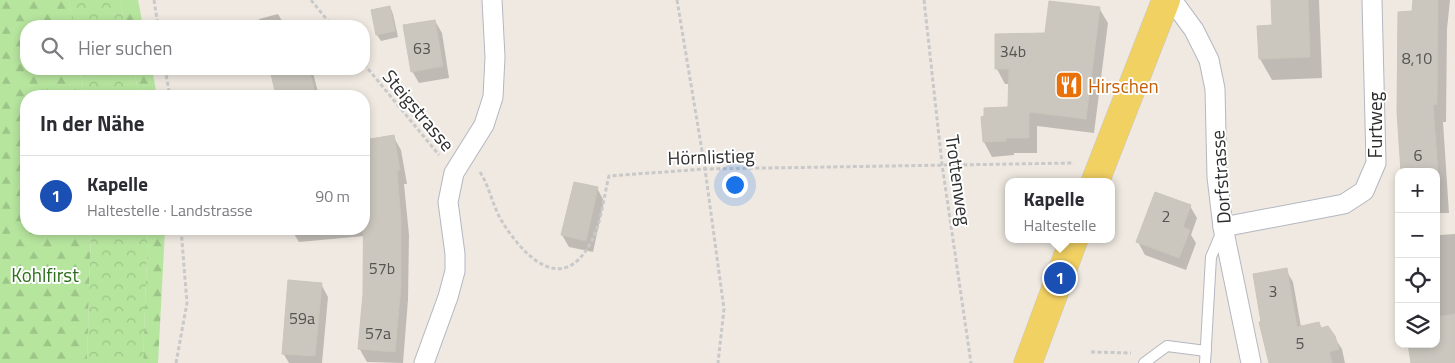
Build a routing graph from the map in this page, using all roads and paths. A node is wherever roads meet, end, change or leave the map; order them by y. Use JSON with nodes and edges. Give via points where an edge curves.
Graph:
{"nodes":[{"id":1,"x":154,"y":0,"type":"edge"},
{"id":2,"x":311,"y":0,"type":"edge"},
{"id":3,"x":492,"y":0,"type":"edge"},
{"id":4,"x":677,"y":0,"type":"edge"},
{"id":5,"x":924,"y":0,"type":"edge"},
{"id":6,"x":1166,"y":0,"type":"edge"},
{"id":7,"x":1172,"y":0,"type":"edge"},
{"id":8,"x":1372,"y":0,"type":"edge"},
{"id":9,"x":157,"y":20,"type":"edge"},
{"id":10,"x":327,"y":20,"type":"edge"},
{"id":11,"x":370,"y":71,"type":"edge"},
{"id":12,"x":166,"y":75,"type":"edge"},
{"id":13,"x":169,"y":90,"type":"edge"},
{"id":14,"x":465,"y":155,"type":"junction"},
{"id":15,"x":942,"y":164,"type":"junction"},
{"id":16,"x":705,"y":169,"type":"junction"},
{"id":17,"x":1089,"y":172,"type":"edge"},
{"id":18,"x":454,"y":173,"type":"junction"},
{"id":19,"x":1223,"y":228,"type":"junction"},
{"id":20,"x":181,"y":235,"type":"edge"},
{"id":21,"x":1073,"y":243,"type":"edge"},
{"id":22,"x":1206,"y":351,"type":"junction"},
{"id":23,"x":176,"y":363,"type":"edge"},
{"id":24,"x":424,"y":363,"type":"edge"},
{"id":25,"x":718,"y":363,"type":"edge"},
{"id":26,"x":972,"y":363,"type":"edge"},
{"id":27,"x":1028,"y":363,"type":"edge"},
{"id":28,"x":1144,"y":363,"type":"edge"},
{"id":29,"x":1205,"y":363,"type":"edge"},
{"id":30,"x":1251,"y":363,"type":"edge"}],
"edges":[{"from":1,"to":9,"type":"path"},
{"from":2,"to":10,"type":"path"},
{"from":3,"to":14,"type":"street","via":[[493,97],[484,125]]},
{"from":4,"to":16,"type":"path"},
{"from":5,"to":15,"type":"path","name":"Trottenweg"},
{"from":6,"to":17,"type":"main road"},
{"from":7,"to":19,"type":"street","name":"Dorfstrasse","via":[[1194,30],[1210,60],[1215,89],[1217,177]]},
{"from":8,"to":19,"type":"street","name":"Furtweg","via":[[1376,163],[1364,191],[1344,204]]},
{"from":11,"to":18,"type":"path","name":"Steigstrasse"},
{"from":12,"to":13,"type":"path"},
{"from":14,"to":16,"type":"path","name":"Hörnlistieg","via":[[482,173],[500,217],[517,243],[534,260],[552,270],[570,268],[592,241],[609,176]]},
{"from":14,"to":18,"type":"street"},
{"from":15,"to":16,"type":"path","name":"Hörnlistieg"},
{"from":15,"to":17,"type":"path","name":"Hörnlistieg"},
{"from":15,"to":26,"type":"path","name":"Trottenweg"},
{"from":16,"to":25,"type":"path","via":[[724,309]]},
{"from":18,"to":24,"type":"street","via":[[448,202],[455,271]]},
{"from":19,"to":22,"type":"lane","via":[[1211,257]]},
{"from":19,"to":30,"type":"street","name":"Dorfstrasse"},
{"from":20,"to":23,"type":"path","via":[[187,303]]},
{"from":21,"to":27,"type":"main road"},
{"from":22,"to":28,"type":"lane","via":[[1167,346]]},
{"from":22,"to":29,"type":"lane"}]}
